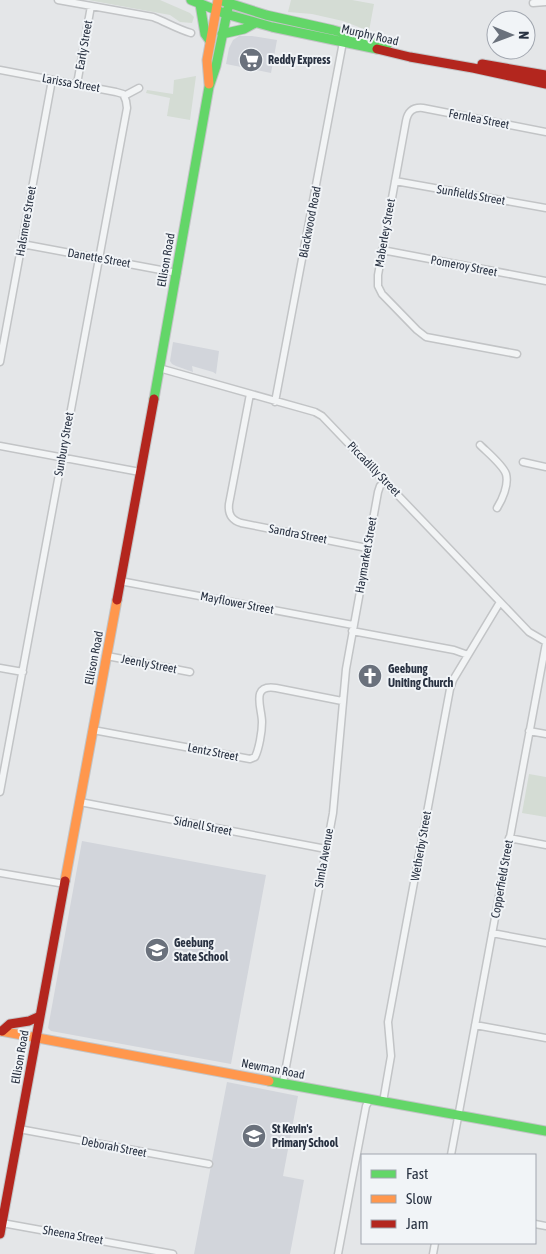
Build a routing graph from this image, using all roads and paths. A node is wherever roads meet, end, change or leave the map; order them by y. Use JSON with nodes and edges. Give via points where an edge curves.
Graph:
{"nodes":[{"id":1,"x":58,"y":0,"type":"edge"},
{"id":2,"x":219,"y":0,"type":"edge"},
{"id":3,"x":196,"y":2,"type":"edge"},
{"id":4,"x":229,"y":2,"type":"edge"},
{"id":5,"x":546,"y":2,"type":"edge"},
{"id":6,"x":244,"y":4,"type":"edge"},
{"id":7,"x":534,"y":4,"type":"dead end"},
{"id":8,"x":91,"y":6,"type":"junction"},
{"id":9,"x":216,"y":10,"type":"junction"},
{"id":10,"x":226,"y":14,"type":"junction"},
{"id":11,"x":255,"y":23,"type":"junction"},
{"id":12,"x":191,"y":32,"type":"dead end"},
{"id":13,"x":222,"y":34,"type":"junction"},
{"id":14,"x":210,"y":41,"type":"junction"},
{"id":15,"x":343,"y":42,"type":"junction"},
{"id":16,"x":0,"y":70,"type":"edge"},
{"id":17,"x":546,"y":75,"type":"edge"},
{"id":18,"x":52,"y":80,"type":"junction"},
{"id":19,"x":77,"y":84,"type":"junction"},
{"id":20,"x":546,"y":84,"type":"edge"},
{"id":21,"x":209,"y":87,"type":"junction"},
{"id":22,"x":139,"y":88,"type":"dead end"},
{"id":23,"x":124,"y":96,"type":"junction"},
{"id":24,"x":412,"y":110,"type":"joint"},
{"id":25,"x":546,"y":132,"type":"edge"},
{"id":26,"x":395,"y":181,"type":"junction"},
{"id":27,"x":546,"y":208,"type":"edge"},
{"id":28,"x":22,"y":244,"type":"junction"},
{"id":29,"x":382,"y":250,"type":"junction"},
{"id":30,"x":98,"y":258,"type":"junction"},
{"id":31,"x":177,"y":272,"type":"junction"},
{"id":32,"x":546,"y":281,"type":"edge"},
{"id":33,"x":2,"y":341,"type":"edge"},
{"id":34,"x":517,"y":354,"type":"dead end"},
{"id":35,"x":0,"y":362,"type":"edge"},
{"id":36,"x":159,"y":368,"type":"junction"},
{"id":37,"x":250,"y":394,"type":"junction"},
{"id":38,"x":276,"y":402,"type":"junction"},
{"id":39,"x":480,"y":445,"type":"dead end"},
{"id":40,"x":0,"y":446,"type":"edge"},
{"id":41,"x":62,"y":458,"type":"junction"},
{"id":42,"x":523,"y":462,"type":"dead end"},
{"id":43,"x":546,"y":467,"type":"edge"},
{"id":44,"x":140,"y":472,"type":"junction"},
{"id":45,"x":385,"y":481,"type":"junction"},
{"id":46,"x":497,"y":508,"type":"dead end"},
{"id":47,"x":367,"y":548,"type":"junction"},
{"id":48,"x":120,"y":581,"type":"junction"},
{"id":49,"x":500,"y":602,"type":"junction"},
{"id":50,"x":352,"y":628,"type":"junction"},
{"id":51,"x":546,"y":642,"type":"edge"},
{"id":52,"x":468,"y":655,"type":"junction"},
{"id":53,"x":107,"y":656,"type":"junction"},
{"id":54,"x":0,"y":668,"type":"edge"},
{"id":55,"x":22,"y":672,"type":"junction"},
{"id":56,"x":190,"y":672,"type":"dead end"},
{"id":57,"x":342,"y":701,"type":"junction"},
{"id":58,"x":93,"y":730,"type":"junction"},
{"id":59,"x":529,"y":731,"type":"junction"},
{"id":60,"x":546,"y":734,"type":"edge"},
{"id":61,"x":0,"y":792,"type":"edge"},
{"id":62,"x":80,"y":802,"type":"junction"},
{"id":63,"x":509,"y":838,"type":"junction"},
{"id":64,"x":546,"y":845,"type":"edge"},
{"id":65,"x":326,"y":849,"type":"junction"},
{"id":66,"x":0,"y":873,"type":"edge"},
{"id":67,"x":64,"y":884,"type":"junction"},
{"id":68,"x":492,"y":932,"type":"junction"},
{"id":69,"x":546,"y":943,"type":"edge"},
{"id":70,"x":40,"y":1016,"type":"junction"},
{"id":71,"x":475,"y":1024,"type":"junction"},
{"id":72,"x":1,"y":1031,"type":"edge"},
{"id":73,"x":36,"y":1038,"type":"junction"},
{"id":74,"x":546,"y":1038,"type":"edge"},
{"id":75,"x":283,"y":1083,"type":"junction"},
{"id":76,"x":370,"y":1099,"type":"junction"},
{"id":77,"x":383,"y":1102,"type":"junction"},
{"id":78,"x":458,"y":1116,"type":"junction"},
{"id":79,"x":19,"y":1129,"type":"junction"},
{"id":80,"x":545,"y":1132,"type":"edge"},
{"id":81,"x":451,"y":1154,"type":"edge"},
{"id":82,"x":209,"y":1164,"type":"dead end"},
{"id":83,"x":2,"y":1223,"type":"junction"},
{"id":84,"x":0,"y":1234,"type":"edge"},
{"id":85,"x":173,"y":1254,"type":"edge"},
{"id":86,"x":338,"y":1254,"type":"edge"}],
"edges":[{"from":1,"to":8,"type":"street"},
{"from":2,"to":4,"type":"main road","name":"Murphy Road"},
{"from":2,"to":9,"type":"main road","name":"Ellison Road"},
{"from":3,"to":9,"type":"main road","name":"Murphy Road"},
{"from":3,"to":14,"type":"main road"},
{"from":4,"to":6,"type":"main road","name":"Murphy Road"},
{"from":4,"to":10,"type":"main road","name":"Ellison Road"},
{"from":5,"to":7,"type":"street"},
{"from":6,"to":17,"type":"main road","name":"Murphy Road","via":[[280,19],[400,48]]},
{"from":8,"to":12,"type":"street","via":[[153,17]]},
{"from":8,"to":19,"type":"street","name":"Early Street"},
{"from":9,"to":10,"type":"main road","name":"Murphy Road"},
{"from":9,"to":14,"type":"main road","name":"Ellison Road"},
{"from":10,"to":11,"type":"main road","name":"Murphy Road"},
{"from":10,"to":13,"type":"main road","name":"Ellison Road"},
{"from":11,"to":13,"type":"main road"},
{"from":11,"to":15,"type":"main road","name":"Murphy Road"},
{"from":13,"to":21,"type":"main road","name":"Ellison Road"},
{"from":14,"to":21,"type":"main road","name":"Ellison Road","via":[[207,60]]},
{"from":15,"to":20,"type":"main road","name":"Murphy Road"},
{"from":15,"to":38,"type":"street","name":"Blackwood Road"},
{"from":16,"to":18,"type":"street","name":"Larissa Street"},
{"from":18,"to":19,"type":"street","name":"Larissa Street"},
{"from":18,"to":28,"type":"street","name":"Halsmere Street"},
{"from":19,"to":23,"type":"street","name":"Larissa Street"},
{"from":21,"to":31,"type":"main road","name":"Ellison Road"},
{"from":22,"to":23,"type":"street"},
{"from":23,"to":30,"type":"street","name":"Sunbury Street","via":[[126,108]]},
{"from":24,"to":25,"type":"street","name":"Fernlea Street","via":[[423,108]]},
{"from":24,"to":26,"type":"street","name":"Maberley Street","via":[[407,116]]},
{"from":26,"to":27,"type":"street","name":"Sunfields Street"},
{"from":26,"to":29,"type":"street","name":"Maberley Street"},
{"from":28,"to":30,"type":"street","name":"Danette Street"},
{"from":28,"to":33,"type":"street","name":"Halsmere Street"},
{"from":29,"to":32,"type":"street","name":"Pomeroy Street"},
{"from":29,"to":34,"type":"street","name":"Maberley Street","via":[[378,286],[422,334],[431,339]]},
{"from":30,"to":31,"type":"street","name":"Danette Street"},
{"from":30,"to":41,"type":"street","name":"Sunbury Street"},
{"from":31,"to":36,"type":"main road","name":"Ellison Road"},
{"from":33,"to":35,"type":"street","name":"Halsmere Street"},
{"from":36,"to":37,"type":"street","name":"Piccadilly Street"},
{"from":36,"to":44,"type":"main road","name":"Ellison Road"},
{"from":37,"to":38,"type":"street","name":"Piccadilly Street"},
{"from":37,"to":47,"type":"street","name":"Sandra Street","via":[[228,520]]},
{"from":38,"to":45,"type":"street","name":"Piccadilly Street","via":[[322,416]]},
{"from":39,"to":46,"type":"street","via":[[506,474],[502,499]]},
{"from":40,"to":41,"type":"street"},
{"from":41,"to":44,"type":"street"},
{"from":41,"to":55,"type":"street","name":"Sunbury Street"},
{"from":42,"to":43,"type":"street"},
{"from":44,"to":48,"type":"main road","name":"Ellison Road"},
{"from":45,"to":47,"type":"street","name":"Haymarket Street","via":[[378,492]]},
{"from":45,"to":49,"type":"street","name":"Piccadilly Street"},
{"from":47,"to":50,"type":"street","name":"Haymarket Street"},
{"from":48,"to":50,"type":"street","name":"Mayflower Street"},
{"from":48,"to":53,"type":"main road","name":"Ellison Road"},
{"from":49,"to":51,"type":"street","name":"Piccadilly Street","via":[[529,632]]},
{"from":49,"to":52,"type":"street","name":"Wetherby Street"},
{"from":50,"to":52,"type":"street","name":"Mayflower Street"},
{"from":50,"to":57,"type":"street","name":"Simla Avenue"},
{"from":51,"to":59,"type":"street","name":"Copperfield Street"},
{"from":52,"to":77,"type":"street","name":"Wetherby Street","via":[[453,680],[448,698],[388,1022],[391,1056]]},
{"from":53,"to":56,"type":"street","name":"Jeenly Street"},
{"from":53,"to":58,"type":"main road","name":"Ellison Road"},
{"from":54,"to":55,"type":"street"},
{"from":55,"to":61,"type":"street","name":"Sunbury Street"},
{"from":57,"to":58,"type":"street","name":"Lentz Street","via":[[266,688],[259,696],[262,725],[257,751],[252,758]]},
{"from":57,"to":65,"type":"street","name":"Simla Avenue","via":[[334,800]]},
{"from":58,"to":62,"type":"main road","name":"Ellison Road"},
{"from":59,"to":60,"type":"street"},
{"from":59,"to":63,"type":"street","name":"Copperfield Street"},
{"from":62,"to":65,"type":"street","name":"Sidnell Street"},
{"from":62,"to":67,"type":"main road","name":"Ellison Road"},
{"from":63,"to":64,"type":"street"},
{"from":63,"to":68,"type":"street","name":"Copperfield Street"},
{"from":65,"to":75,"type":"street","name":"Simla Avenue"},
{"from":66,"to":67,"type":"street"},
{"from":67,"to":70,"type":"main road","name":"Ellison Road"},
{"from":68,"to":69,"type":"street"},
{"from":68,"to":71,"type":"street","name":"Copperfield Street"},
{"from":70,"to":72,"type":"main road","via":[[10,1024]]},
{"from":70,"to":73,"type":"main road","name":"Ellison Road"},
{"from":71,"to":74,"type":"street"},
{"from":71,"to":78,"type":"street","name":"Copperfield Street"},
{"from":72,"to":73,"type":"main road","name":"Newman Road"},
{"from":73,"to":75,"type":"main road","name":"Newman Road"},
{"from":73,"to":79,"type":"main road","name":"Ellison Road"},
{"from":75,"to":76,"type":"main road","name":"Newman Road"},
{"from":76,"to":77,"type":"main road","name":"Newman Road"},
{"from":76,"to":86,"type":"street"},
{"from":77,"to":78,"type":"main road","name":"Newman Road"},
{"from":78,"to":80,"type":"main road","name":"Newman Road"},
{"from":78,"to":81,"type":"street","name":"Copperfield Street"},
{"from":79,"to":82,"type":"street","name":"Deborah Street"},
{"from":79,"to":83,"type":"main road","name":"Ellison Road"},
{"from":83,"to":84,"type":"main road","name":"Ellison Road"},
{"from":83,"to":85,"type":"street","name":"Sheena Street"}]}
